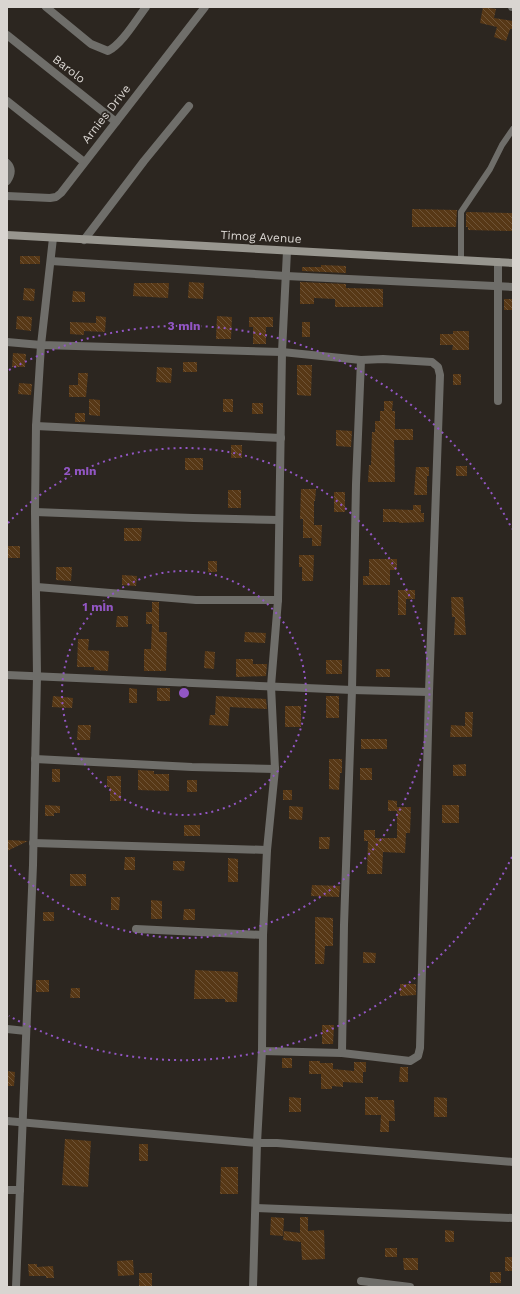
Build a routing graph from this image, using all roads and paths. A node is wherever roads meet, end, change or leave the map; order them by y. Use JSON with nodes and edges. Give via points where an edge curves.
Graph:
{"nodes":[{"id":1,"x":46,"y":7,"type":"edge"},
{"id":2,"x":146,"y":7,"type":"edge"},
{"id":3,"x":205,"y":7,"type":"edge"},
{"id":4,"x":7,"y":35,"type":"edge"},
{"id":5,"x":7,"y":101,"type":"edge"},
{"id":6,"x":189,"y":106,"type":"dead end"},
{"id":7,"x":116,"y":122,"type":"junction"},
{"id":8,"x":513,"y":130,"type":"edge"},
{"id":9,"x":84,"y":162,"type":"junction"},
{"id":10,"x":7,"y":163,"type":"edge"},
{"id":11,"x":7,"y":181,"type":"edge"},
{"id":12,"x":7,"y":196,"type":"edge"},
{"id":13,"x":7,"y":236,"type":"edge"},
{"id":14,"x":53,"y":238,"type":"junction"},
{"id":15,"x":84,"y":240,"type":"junction"},
{"id":16,"x":287,"y":251,"type":"junction"},
{"id":17,"x":51,"y":260,"type":"junction"},
{"id":18,"x":461,"y":260,"type":"junction"},
{"id":19,"x":498,"y":262,"type":"junction"},
{"id":20,"x":513,"y":263,"type":"edge"},
{"id":21,"x":286,"y":276,"type":"junction"},
{"id":22,"x":498,"y":286,"type":"junction"},
{"id":23,"x":513,"y":287,"type":"edge"},
{"id":24,"x":7,"y":342,"type":"edge"},
{"id":25,"x":42,"y":345,"type":"junction"},
{"id":26,"x":282,"y":352,"type":"junction"},
{"id":27,"x":361,"y":360,"type":"junction"},
{"id":28,"x":498,"y":401,"type":"dead end"},
{"id":29,"x":36,"y":426,"type":"junction"},
{"id":30,"x":281,"y":438,"type":"junction"},
{"id":31,"x":35,"y":512,"type":"junction"},
{"id":32,"x":279,"y":520,"type":"junction"},
{"id":33,"x":37,"y":587,"type":"junction"},
{"id":34,"x":278,"y":600,"type":"junction"},
{"id":35,"x":7,"y":675,"type":"edge"},
{"id":36,"x":37,"y":676,"type":"junction"},
{"id":37,"x":272,"y":686,"type":"junction"},
{"id":38,"x":352,"y":690,"type":"junction"},
{"id":39,"x":429,"y":692,"type":"junction"},
{"id":40,"x":35,"y":758,"type":"junction"},
{"id":41,"x":274,"y":769,"type":"junction"},
{"id":42,"x":33,"y":843,"type":"junction"},
{"id":43,"x":267,"y":850,"type":"junction"},
{"id":44,"x":136,"y":929,"type":"dead end"},
{"id":45,"x":263,"y":936,"type":"junction"},
{"id":46,"x":7,"y":1029,"type":"edge"},
{"id":47,"x":26,"y":1031,"type":"junction"},
{"id":48,"x":262,"y":1051,"type":"junction"},
{"id":49,"x":342,"y":1053,"type":"junction"},
{"id":50,"x":7,"y":1121,"type":"edge"},
{"id":51,"x":22,"y":1122,"type":"junction"},
{"id":52,"x":257,"y":1143,"type":"junction"},
{"id":53,"x":513,"y":1162,"type":"edge"},
{"id":54,"x":7,"y":1190,"type":"edge"},
{"id":55,"x":20,"y":1190,"type":"junction"},
{"id":56,"x":256,"y":1208,"type":"junction"},
{"id":57,"x":513,"y":1218,"type":"edge"},
{"id":58,"x":361,"y":1281,"type":"dead end"},
{"id":59,"x":16,"y":1287,"type":"edge"},
{"id":60,"x":253,"y":1287,"type":"edge"},
{"id":61,"x":410,"y":1287,"type":"edge"}],
"edges":[{"from":1,"to":2,"type":"street","via":[[91,44],[108,51],[119,42]]},
{"from":3,"to":7,"type":"street","name":"Arnies Drive"},
{"from":4,"to":7,"type":"street","name":"Barolo"},
{"from":5,"to":9,"type":"street"},
{"from":6,"to":15,"type":"street"},
{"from":7,"to":9,"type":"street","name":"Arnies Drive"},
{"from":8,"to":18,"type":"lane","via":[[461,212]]},
{"from":9,"to":12,"type":"street","name":"Arnies Drive","via":[[56,197]]},
{"from":10,"to":11,"type":"street","via":[[11,168]]},
{"from":13,"to":14,"type":"main road","name":"Timog Avenue"},
{"from":14,"to":15,"type":"main road","name":"Timog Avenue"},
{"from":14,"to":17,"type":"street"},
{"from":15,"to":16,"type":"main road","name":"Timog Avenue"},
{"from":16,"to":18,"type":"main road","name":"Timog Avenue"},
{"from":16,"to":21,"type":"street"},
{"from":17,"to":21,"type":"street"},
{"from":17,"to":25,"type":"street"},
{"from":18,"to":19,"type":"main road","name":"Timog Avenue"},
{"from":19,"to":20,"type":"main road","name":"Timog Avenue"},
{"from":19,"to":22,"type":"street"},
{"from":21,"to":22,"type":"street"},
{"from":21,"to":26,"type":"street"},
{"from":22,"to":23,"type":"street"},
{"from":22,"to":28,"type":"street"},
{"from":24,"to":25,"type":"street"},
{"from":25,"to":26,"type":"street"},
{"from":25,"to":29,"type":"street"},
{"from":26,"to":27,"type":"street"},
{"from":26,"to":30,"type":"street"},
{"from":27,"to":38,"type":"street"},
{"from":27,"to":39,"type":"street","via":[[432,362],[440,371]]},
{"from":29,"to":30,"type":"street"},
{"from":29,"to":31,"type":"street"},
{"from":30,"to":32,"type":"street"},
{"from":31,"to":32,"type":"street"},
{"from":31,"to":33,"type":"street"},
{"from":32,"to":34,"type":"street"},
{"from":33,"to":34,"type":"street","via":[[196,600]]},
{"from":33,"to":36,"type":"street"},
{"from":34,"to":37,"type":"street"},
{"from":35,"to":36,"type":"street"},
{"from":36,"to":37,"type":"street"},
{"from":36,"to":40,"type":"street"},
{"from":37,"to":38,"type":"street"},
{"from":37,"to":41,"type":"street"},
{"from":38,"to":39,"type":"street"},
{"from":38,"to":49,"type":"street"},
{"from":39,"to":49,"type":"street","via":[[420,1048],[418,1056],[410,1061]]},
{"from":40,"to":41,"type":"street"},
{"from":40,"to":42,"type":"street"},
{"from":41,"to":43,"type":"street"},
{"from":42,"to":43,"type":"street"},
{"from":42,"to":47,"type":"street"},
{"from":43,"to":45,"type":"street"},
{"from":44,"to":45,"type":"street"},
{"from":45,"to":48,"type":"street"},
{"from":46,"to":47,"type":"street"},
{"from":47,"to":51,"type":"street"},
{"from":48,"to":49,"type":"street"},
{"from":48,"to":52,"type":"street"},
{"from":50,"to":51,"type":"street"},
{"from":51,"to":52,"type":"street"},
{"from":51,"to":55,"type":"street"},
{"from":52,"to":53,"type":"street"},
{"from":52,"to":56,"type":"street"},
{"from":54,"to":55,"type":"street"},
{"from":55,"to":59,"type":"street"},
{"from":56,"to":57,"type":"street"},
{"from":56,"to":60,"type":"street"},
{"from":58,"to":61,"type":"street"}]}
